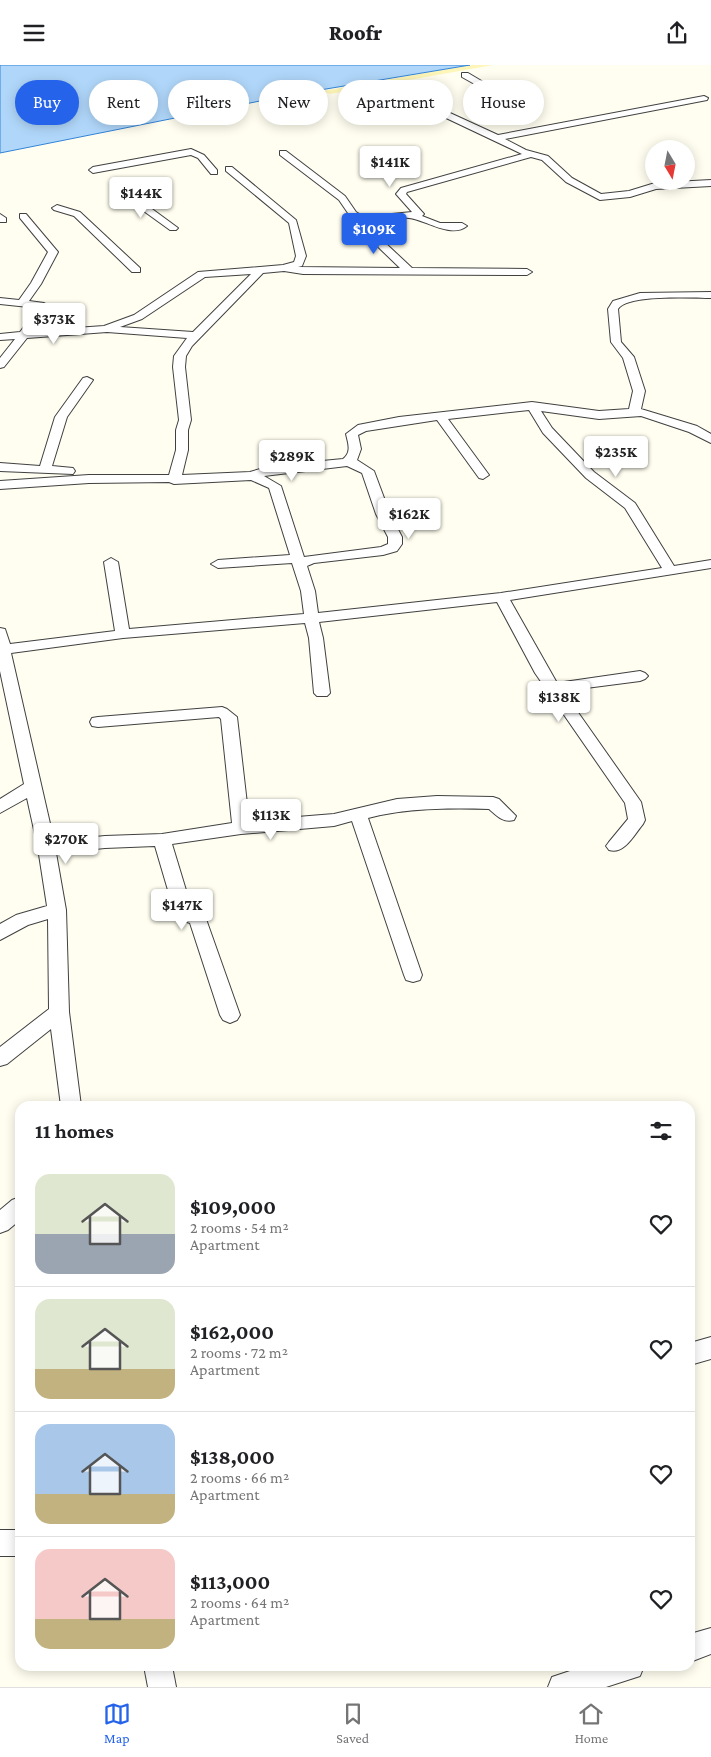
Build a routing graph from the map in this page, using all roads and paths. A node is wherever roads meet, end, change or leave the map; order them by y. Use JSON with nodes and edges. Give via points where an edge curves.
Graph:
{"nodes":[{"id":1,"x":465,"y":75,"type":"dead end"},
{"id":2,"x":474,"y":80,"type":"edge"},
{"id":3,"x":704,"y":98,"type":"dead end"},
{"id":4,"x":453,"y":118,"type":"edge"},
{"id":5,"x":497,"y":138,"type":"junction"},
{"id":6,"x":283,"y":153,"type":"dead end"},
{"id":7,"x":532,"y":155,"type":"junction"},
{"id":8,"x":229,"y":169,"type":"dead end"},
{"id":9,"x":93,"y":170,"type":"dead end"},
{"id":10,"x":214,"y":172,"type":"dead end"},
{"id":11,"x":711,"y":183,"type":"edge"},
{"id":12,"x":114,"y":194,"type":"dead end"},
{"id":13,"x":57,"y":208,"type":"dead end"},
{"id":14,"x":23,"y":216,"type":"dead end"},
{"id":15,"x":414,"y":216,"type":"junction"},
{"id":16,"x":372,"y":219,"type":"junction"},
{"id":17,"x":462,"y":226,"type":"dead end"},
{"id":18,"x":173,"y":228,"type":"dead end"},
{"id":19,"x":284,"y":268,"type":"junction"},
{"id":20,"x":136,"y":270,"type":"dead end"},
{"id":21,"x":260,"y":270,"type":"junction"},
{"id":22,"x":410,"y":271,"type":"junction"},
{"id":23,"x":527,"y":272,"type":"dead end"},
{"id":24,"x":711,"y":295,"type":"edge"},
{"id":25,"x":0,"y":301,"type":"edge"},
{"id":26,"x":22,"y":303,"type":"junction"},
{"id":27,"x":106,"y":329,"type":"junction"},
{"id":28,"x":24,"y":335,"type":"junction"},
{"id":29,"x":196,"y":335,"type":"junction"},
{"id":30,"x":0,"y":337,"type":"edge"},
{"id":31,"x":0,"y":365,"type":"edge"},
{"id":32,"x":87,"y":380,"type":"dead end"},
{"id":33,"x":532,"y":405,"type":"junction"},
{"id":34,"x":635,"y":411,"type":"junction"},
{"id":35,"x":440,"y":416,"type":"junction"},
{"id":36,"x":711,"y":439,"type":"edge"},
{"id":37,"x":347,"y":462,"type":"junction"},
{"id":38,"x":0,"y":467,"type":"edge"},
{"id":39,"x":45,"y":470,"type":"junction"},
{"id":40,"x":483,"y":475,"type":"dead end"},
{"id":41,"x":251,"y":476,"type":"junction"},
{"id":42,"x":174,"y":478,"type":"junction"},
{"id":43,"x":0,"y":485,"type":"edge"},
{"id":44,"x":298,"y":561,"type":"junction"},
{"id":45,"x":111,"y":562,"type":"dead end"},
{"id":46,"x":218,"y":564,"type":"dead end"},
{"id":47,"x":711,"y":564,"type":"edge"},
{"id":48,"x":670,"y":570,"type":"junction"},
{"id":49,"x":502,"y":597,"type":"junction"},
{"id":50,"x":311,"y":617,"type":"junction"},
{"id":51,"x":0,"y":632,"type":"edge"},
{"id":52,"x":122,"y":634,"type":"junction"},
{"id":53,"x":1,"y":649,"type":"edge"},
{"id":54,"x":640,"y":676,"type":"dead end"},
{"id":55,"x":553,"y":688,"type":"junction"},
{"id":56,"x":322,"y":693,"type":"dead end"},
{"id":57,"x":6,"y":704,"type":"edge"},
{"id":58,"x":98,"y":722,"type":"dead end"},
{"id":59,"x":32,"y":787,"type":"junction"},
{"id":60,"x":0,"y":807,"type":"edge"},
{"id":61,"x":358,"y":813,"type":"junction"},
{"id":62,"x":508,"y":816,"type":"dead end"},
{"id":63,"x":241,"y":828,"type":"junction"},
{"id":64,"x":162,"y":840,"type":"junction"},
{"id":65,"x":615,"y":846,"type":"dead end"},
{"id":66,"x":47,"y":848,"type":"junction"},
{"id":67,"x":57,"y":910,"type":"junction"},
{"id":68,"x":0,"y":933,"type":"edge"},
{"id":69,"x":413,"y":975,"type":"dead end"},
{"id":70,"x":59,"y":1012,"type":"junction"},
{"id":71,"x":230,"y":1015,"type":"dead end"},
{"id":72,"x":0,"y":1058,"type":"edge"},
{"id":73,"x":70,"y":1101,"type":"edge"},
{"id":74,"x":15,"y":1211,"type":"edge"},
{"id":75,"x":0,"y":1223,"type":"edge"},
{"id":76,"x":711,"y":1348,"type":"edge"},
{"id":77,"x":695,"y":1353,"type":"edge"},
{"id":78,"x":0,"y":1543,"type":"edge"},
{"id":79,"x":15,"y":1543,"type":"edge"},
{"id":80,"x":711,"y":1641,"type":"edge"},
{"id":81,"x":695,"y":1646,"type":"edge"},
{"id":82,"x":159,"y":1671,"type":"edge"},
{"id":83,"x":614,"y":1671,"type":"edge"},
{"id":84,"x":162,"y":1687,"type":"edge"},
{"id":85,"x":562,"y":1687,"type":"edge"}],
"edges":[{"from":1,"to":2,"type":"street"},
{"from":3,"to":5,"type":"street"},
{"from":4,"to":5,"type":"street"},
{"from":5,"to":7,"type":"street"},
{"from":6,"to":16,"type":"street","via":[[342,198],[353,214]]},
{"from":7,"to":11,"type":"street","via":[[545,158],[569,180],[600,197],[630,195],[664,185]]},
{"from":7,"to":15,"type":"street","via":[[402,191],[401,194],[419,212]]},
{"from":8,"to":19,"type":"street","via":[[292,222],[301,256],[298,264]]},
{"from":9,"to":10,"type":"street","via":[[191,152],[201,157]]},
{"from":12,"to":18,"type":"street","via":[[135,199]]},
{"from":13,"to":20,"type":"street","via":[[77,215]]},
{"from":14,"to":26,"type":"street","via":[[53,252]]},
{"from":15,"to":16,"type":"street"},
{"from":15,"to":17,"type":"street","via":[[439,226]]},
{"from":16,"to":22,"type":"street","via":[[376,240]]},
{"from":19,"to":21,"type":"street"},
{"from":19,"to":22,"type":"street","via":[[303,271]]},
{"from":21,"to":27,"type":"street","via":[[202,274],[138,317]]},
{"from":21,"to":29,"type":"street"},
{"from":22,"to":23,"type":"street"},
{"from":24,"to":34,"type":"street","via":[[640,296],[617,303],[613,309],[616,342],[628,357],[638,391]]},
{"from":25,"to":26,"type":"street"},
{"from":26,"to":28,"type":"street","via":[[44,306]]},
{"from":27,"to":28,"type":"street"},
{"from":27,"to":29,"type":"street"},
{"from":28,"to":30,"type":"street"},
{"from":28,"to":31,"type":"street"},
{"from":29,"to":42,"type":"street","via":[[180,356],[185,420],[182,451]]},
{"from":32,"to":39,"type":"street","via":[[61,417]]},
{"from":33,"to":34,"type":"street","via":[[599,415]]},
{"from":33,"to":35,"type":"street"},
{"from":33,"to":48,"type":"street","via":[[547,430],[584,469],[630,506]]},
{"from":34,"to":36,"type":"street","via":[[672,421]]},
{"from":35,"to":37,"type":"street","via":[[355,430],[353,457]]},
{"from":35,"to":40,"type":"street"},
{"from":37,"to":41,"type":"street","via":[[270,470]]},
{"from":37,"to":44,"type":"street","via":[[368,471],[395,544],[382,551]]},
{"from":38,"to":39,"type":"street"},
{"from":39,"to":42,"type":"street"},
{"from":41,"to":42,"type":"street"},
{"from":41,"to":44,"type":"street","via":[[275,486]]},
{"from":42,"to":43,"type":"street"},
{"from":44,"to":46,"type":"street"},
{"from":44,"to":50,"type":"street","via":[[308,591]]},
{"from":45,"to":52,"type":"street"},
{"from":47,"to":48,"type":"street"},
{"from":48,"to":49,"type":"street"},
{"from":49,"to":50,"type":"street"},
{"from":49,"to":55,"type":"street"},
{"from":50,"to":52,"type":"street"},
{"from":50,"to":56,"type":"street"},
{"from":51,"to":53,"type":"street"},
{"from":52,"to":53,"type":"street"},
{"from":53,"to":57,"type":"street"},
{"from":54,"to":55,"type":"street"},
{"from":55,"to":65,"type":"street","via":[[633,801],[637,821]]},
{"from":57,"to":59,"type":"street"},
{"from":58,"to":63,"type":"street","via":[[222,712],[229,717]]},
{"from":59,"to":60,"type":"street"},
{"from":59,"to":66,"type":"street"},
{"from":61,"to":62,"type":"street","via":[[397,805],[470,801],[493,803]]},
{"from":61,"to":63,"type":"street","via":[[334,819]]},
{"from":61,"to":69,"type":"street"},
{"from":63,"to":64,"type":"street"},
{"from":64,"to":66,"type":"street"},
{"from":64,"to":71,"type":"street","via":[[184,914],[197,919]]},
{"from":66,"to":67,"type":"street"},
{"from":67,"to":68,"type":"street","via":[[22,920]]},
{"from":67,"to":70,"type":"street"},
{"from":70,"to":72,"type":"street"},
{"from":70,"to":73,"type":"street"},
{"from":74,"to":75,"type":"street"},
{"from":76,"to":77,"type":"street"},
{"from":78,"to":79,"type":"street"},
{"from":80,"to":81,"type":"street"},
{"from":82,"to":84,"type":"street"},
{"from":83,"to":85,"type":"street"}]}
